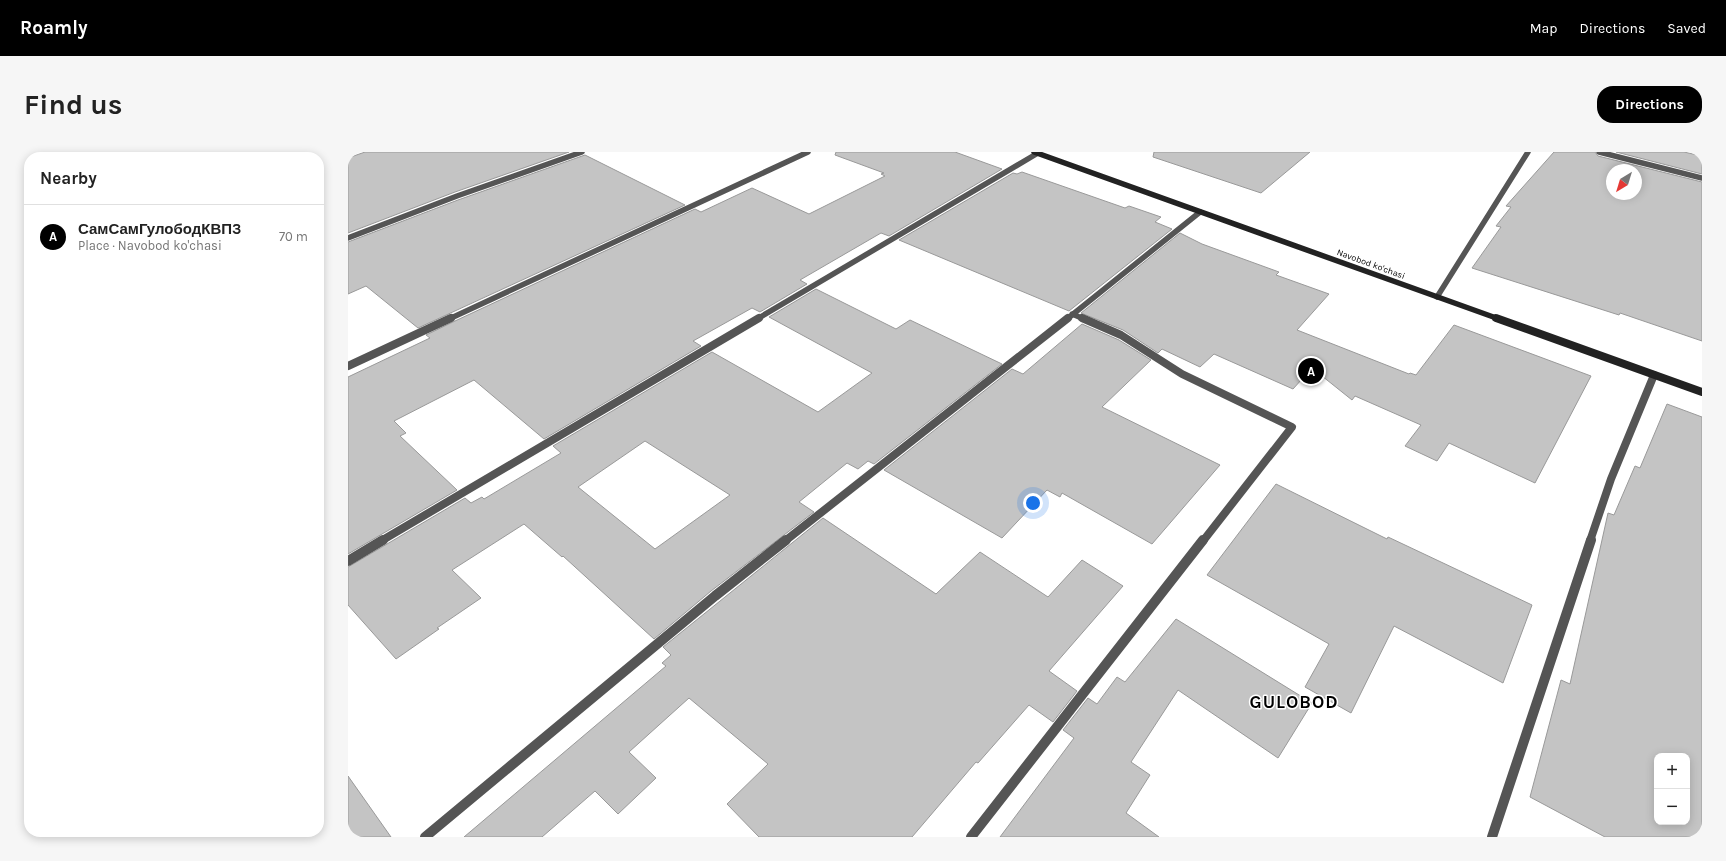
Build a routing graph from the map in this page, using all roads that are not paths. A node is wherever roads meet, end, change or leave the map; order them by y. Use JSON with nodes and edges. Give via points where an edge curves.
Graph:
{"nodes":[{"id":1,"x":582,"y":152,"type":"edge"},
{"id":2,"x":808,"y":152,"type":"edge"},
{"id":3,"x":1528,"y":152,"type":"edge"},
{"id":4,"x":1599,"y":152,"type":"edge"},
{"id":5,"x":1036,"y":153,"type":"edge"},
{"id":6,"x":1702,"y":178,"type":"edge"},
{"id":7,"x":1200,"y":212,"type":"junction"},
{"id":8,"x":348,"y":238,"type":"edge"},
{"id":9,"x":1437,"y":296,"type":"junction"},
{"id":10,"x":1072,"y":314,"type":"junction"},
{"id":11,"x":348,"y":366,"type":"edge"},
{"id":12,"x":1654,"y":375,"type":"junction"},
{"id":13,"x":1702,"y":392,"type":"edge"},
{"id":14,"x":348,"y":561,"type":"edge"},
{"id":15,"x":426,"y":837,"type":"edge"},
{"id":16,"x":971,"y":837,"type":"edge"},
{"id":17,"x":1492,"y":837,"type":"edge"}],
"edges":[{"from":1,"to":8,"type":"street"},
{"from":2,"to":11,"type":"street"},
{"from":3,"to":9,"type":"street"},
{"from":4,"to":6,"type":"street"},
{"from":5,"to":7,"type":"street","name":"Navobod ko'chasi"},
{"from":5,"to":14,"type":"street"},
{"from":7,"to":9,"type":"street","name":"Navobod ko'chasi"},
{"from":7,"to":10,"type":"street"},
{"from":9,"to":12,"type":"street","name":"Navobod ko'chasi"},
{"from":10,"to":15,"type":"street","via":[[715,596]]},
{"from":10,"to":16,"type":"street","via":[[1121,336],[1182,374],[1292,427]]},
{"from":12,"to":13,"type":"street","name":"Navobod ko'chasi"},
{"from":12,"to":17,"type":"street","via":[[1611,478]]}]}
